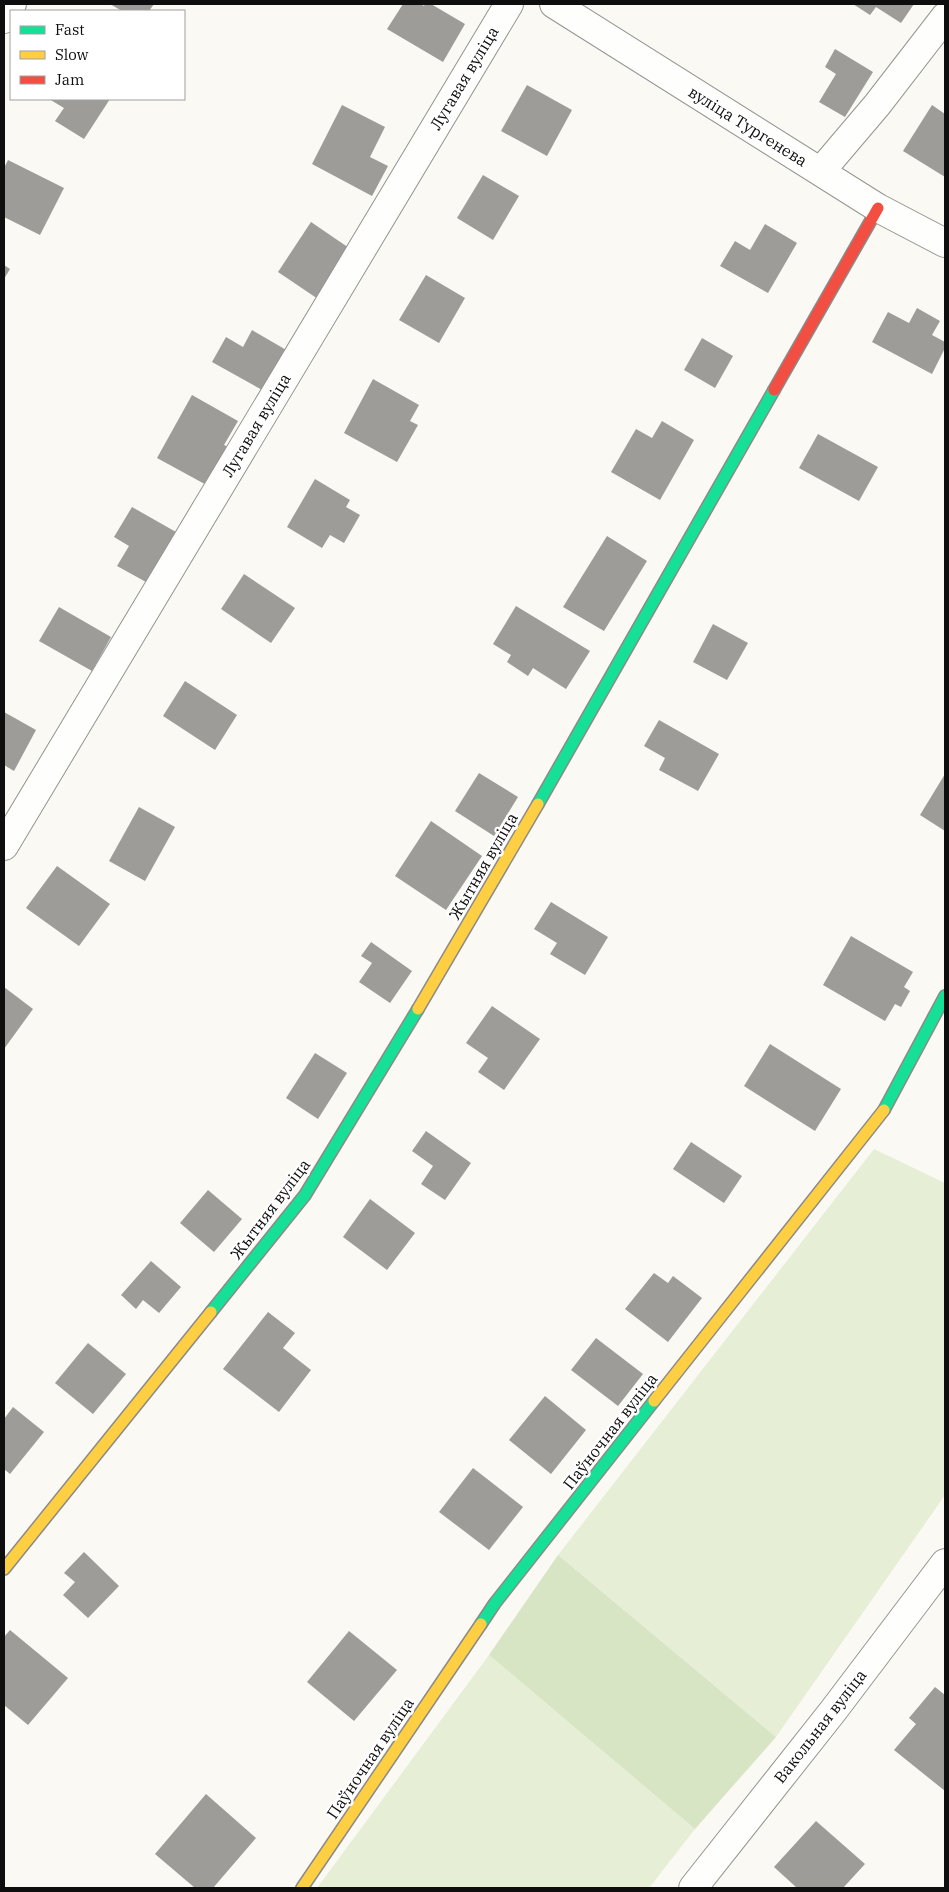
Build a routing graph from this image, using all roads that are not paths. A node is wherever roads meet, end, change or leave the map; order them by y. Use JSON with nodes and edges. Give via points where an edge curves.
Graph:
{"nodes":[{"id":1,"x":12,"y":4,"type":"edge"},
{"id":2,"x":509,"y":4,"type":"edge"},
{"id":3,"x":554,"y":4,"type":"edge"},
{"id":4,"x":945,"y":17,"type":"edge"},
{"id":5,"x":4,"y":19,"type":"edge"},
{"id":6,"x":821,"y":171,"type":"junction"},
{"id":7,"x":878,"y":208,"type":"junction"},
{"id":8,"x":945,"y":243,"type":"edge"},
{"id":9,"x":4,"y":846,"type":"edge"},
{"id":10,"x":945,"y":996,"type":"edge"},
{"id":11,"x":945,"y":1563,"type":"edge"},
{"id":12,"x":4,"y":1569,"type":"edge"},
{"id":13,"x":302,"y":1888,"type":"edge"},
{"id":14,"x":693,"y":1888,"type":"edge"}],
"edges":[{"from":1,"to":5,"type":"street"},
{"from":2,"to":9,"type":"street","name":"Лугавая вуліца"},
{"from":3,"to":6,"type":"street","name":"вуліца Тургенева"},
{"from":4,"to":6,"type":"street"},
{"from":6,"to":7,"type":"street","name":"вуліца Тургенева"},
{"from":7,"to":8,"type":"street","name":"вуліца Тургенева"},
{"from":7,"to":12,"type":"street","name":"Жытняя вуліца","via":[[534,811],[305,1195]]},
{"from":10,"to":13,"type":"street","name":"Паўночная вуліца","via":[[882,1114],[495,1603]]},
{"from":11,"to":14,"type":"street","name":"Вакольная вуліца"}]}
